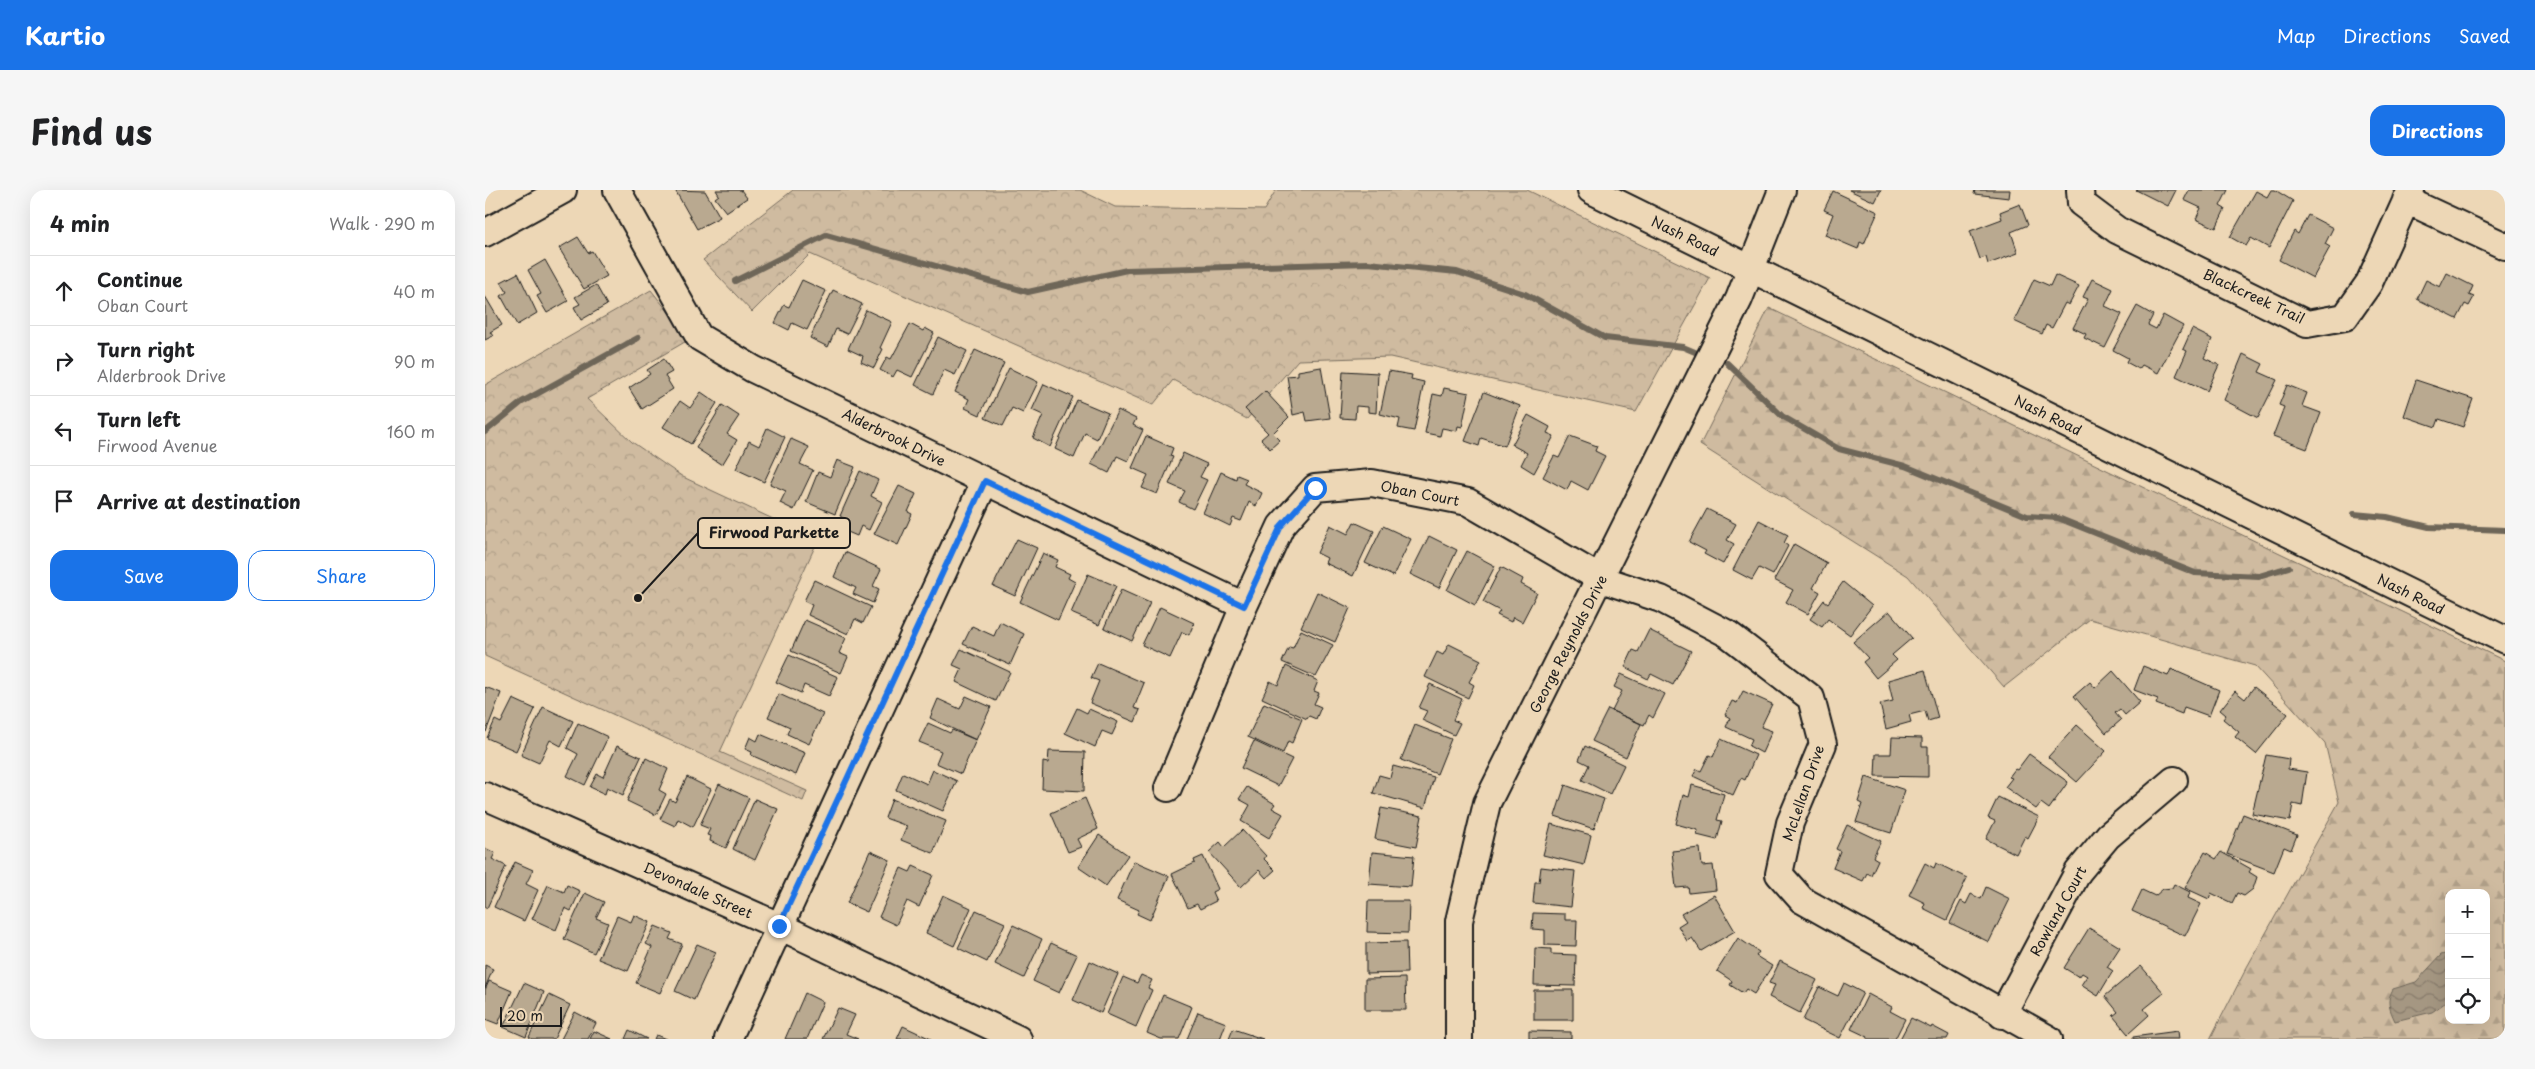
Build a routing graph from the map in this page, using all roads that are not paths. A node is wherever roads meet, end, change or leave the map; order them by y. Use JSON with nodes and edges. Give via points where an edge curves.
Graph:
{"nodes":[{"id":1,"x":563,"y":190,"type":"edge"},
{"id":2,"x":617,"y":190,"type":"edge"},
{"id":3,"x":1591,"y":190,"type":"edge"},
{"id":4,"x":1782,"y":190,"type":"edge"},
{"id":5,"x":2080,"y":190,"type":"edge"},
{"id":6,"x":2409,"y":195,"type":"edge"},
{"id":7,"x":485,"y":233,"type":"edge"},
{"id":8,"x":2505,"y":246,"type":"edge"},
{"id":9,"x":1752,"y":269,"type":"junction"},
{"id":10,"x":985,"y":481,"type":"junction"},
{"id":11,"x":1601,"y":579,"type":"junction"},
{"id":12,"x":1244,"y":606,"type":"junction"},
{"id":13,"x":2505,"y":640,"type":"edge"},
{"id":14,"x":2174,"y":780,"type":"dead end"},
{"id":15,"x":1168,"y":788,"type":"dead end"},
{"id":16,"x":485,"y":796,"type":"edge"},
{"id":17,"x":779,"y":926,"type":"junction"},
{"id":18,"x":2002,"y":1014,"type":"junction"},
{"id":19,"x":1012,"y":1038,"type":"edge"},
{"id":20,"x":728,"y":1039,"type":"edge"},
{"id":21,"x":1459,"y":1039,"type":"edge"},
{"id":22,"x":2049,"y":1039,"type":"edge"}],
"edges":[{"from":1,"to":7,"type":"street"},
{"from":2,"to":10,"type":"street","name":"Alderbrook Drive","via":[[699,337],[753,369]]},
{"from":3,"to":9,"type":"street","name":"Nash Road"},
{"from":4,"to":9,"type":"street","name":"George Reynolds Drive"},
{"from":5,"to":6,"type":"street","name":"Blackcreek Trail","via":[[2081,203],[2117,230],[2307,324],[2345,317],[2369,283]]},
{"from":6,"to":8,"type":"street"},
{"from":9,"to":11,"type":"street","name":"George Reynolds Drive"},
{"from":9,"to":13,"type":"street","name":"Nash Road"},
{"from":10,"to":12,"type":"street","name":"Alderbrook Drive"},
{"from":10,"to":17,"type":"street"},
{"from":11,"to":12,"type":"street","name":"Oban Court","via":[[1468,502],[1372,483],[1315,488],[1281,526]]},
{"from":11,"to":18,"type":"street","name":"McLellan Drive","via":[[1661,599],[1728,634],[1811,698],[1823,744],[1790,822],[1779,874],[1801,900]]},
{"from":11,"to":21,"type":"street","name":"George Reynolds Drive","via":[[1487,803],[1459,921]]},
{"from":12,"to":15,"type":"street","name":"Oban Court"},
{"from":14,"to":18,"type":"street","name":"Rowland Court","via":[[2108,836],[2077,872]]},
{"from":16,"to":17,"type":"street","name":"Devondale Street"},
{"from":17,"to":19,"type":"street","name":"Devondale Street"},
{"from":17,"to":20,"type":"street"},
{"from":18,"to":22,"type":"street","name":"McLellan Drive"}]}
